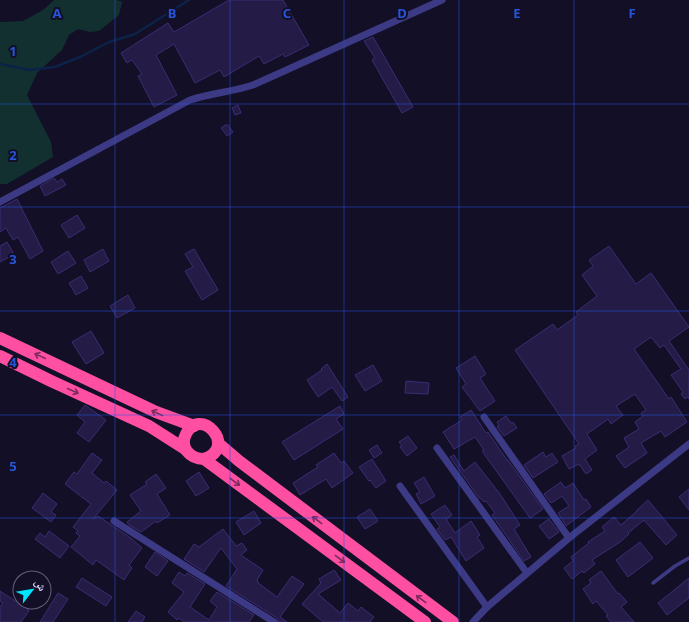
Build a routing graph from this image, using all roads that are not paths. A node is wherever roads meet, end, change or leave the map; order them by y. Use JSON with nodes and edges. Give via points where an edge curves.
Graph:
{"nodes":[{"id":1,"x":442,"y":0,"type":"edge"},
{"id":2,"x":0,"y":202,"type":"edge"},
{"id":3,"x":0,"y":338,"type":"edge"},
{"id":4,"x":0,"y":356,"type":"edge"},
{"id":5,"x":484,"y":417,"type":"dead end"},
{"id":6,"x":194,"y":426,"type":"junction"},
{"id":7,"x":218,"y":443,"type":"junction"},
{"id":8,"x":689,"y":444,"type":"edge"},
{"id":9,"x":185,"y":448,"type":"junction"},
{"id":10,"x":437,"y":448,"type":"dead end"},
{"id":11,"x":204,"y":458,"type":"junction"},
{"id":12,"x":400,"y":486,"type":"dead end"},
{"id":13,"x":114,"y":521,"type":"dead end"},
{"id":14,"x":569,"y":538,"type":"junction"},
{"id":15,"x":689,"y":558,"type":"edge"},
{"id":16,"x":527,"y":573,"type":"junction"},
{"id":17,"x":653,"y":583,"type":"dead end"},
{"id":18,"x":487,"y":607,"type":"junction"},
{"id":19,"x":274,"y":622,"type":"edge"},
{"id":20,"x":424,"y":622,"type":"edge"},
{"id":21,"x":452,"y":622,"type":"edge"},
{"id":22,"x":473,"y":622,"type":"edge"}],
"edges":[{"from":1,"to":2,"type":"street","via":[[253,85],[190,100]]},
{"from":6,"to":3,"type":"highway","one_way":true,"via":[[156,412]]},
{"from":4,"to":9,"type":"highway","one_way":true,"via":[[149,426]]},
{"from":5,"to":14,"type":"street"},
{"from":6,"to":7,"type":"highway","via":[[202,424],[211,427]]},
{"from":6,"to":9,"type":"highway","via":[[185,435]]},
{"from":7,"to":11,"type":"highway","via":[[212,455]]},
{"from":21,"to":7,"type":"highway","one_way":true,"via":[[239,462]]},
{"from":8,"to":14,"type":"street"},
{"from":9,"to":11,"type":"highway","via":[[191,456]]},
{"from":10,"to":16,"type":"street"},
{"from":11,"to":20,"type":"highway","one_way":true},
{"from":12,"to":18,"type":"street"},
{"from":13,"to":19,"type":"street"},
{"from":14,"to":16,"type":"street"},
{"from":15,"to":17,"type":"lane"},
{"from":16,"to":18,"type":"street"},
{"from":18,"to":22,"type":"street"}]}
